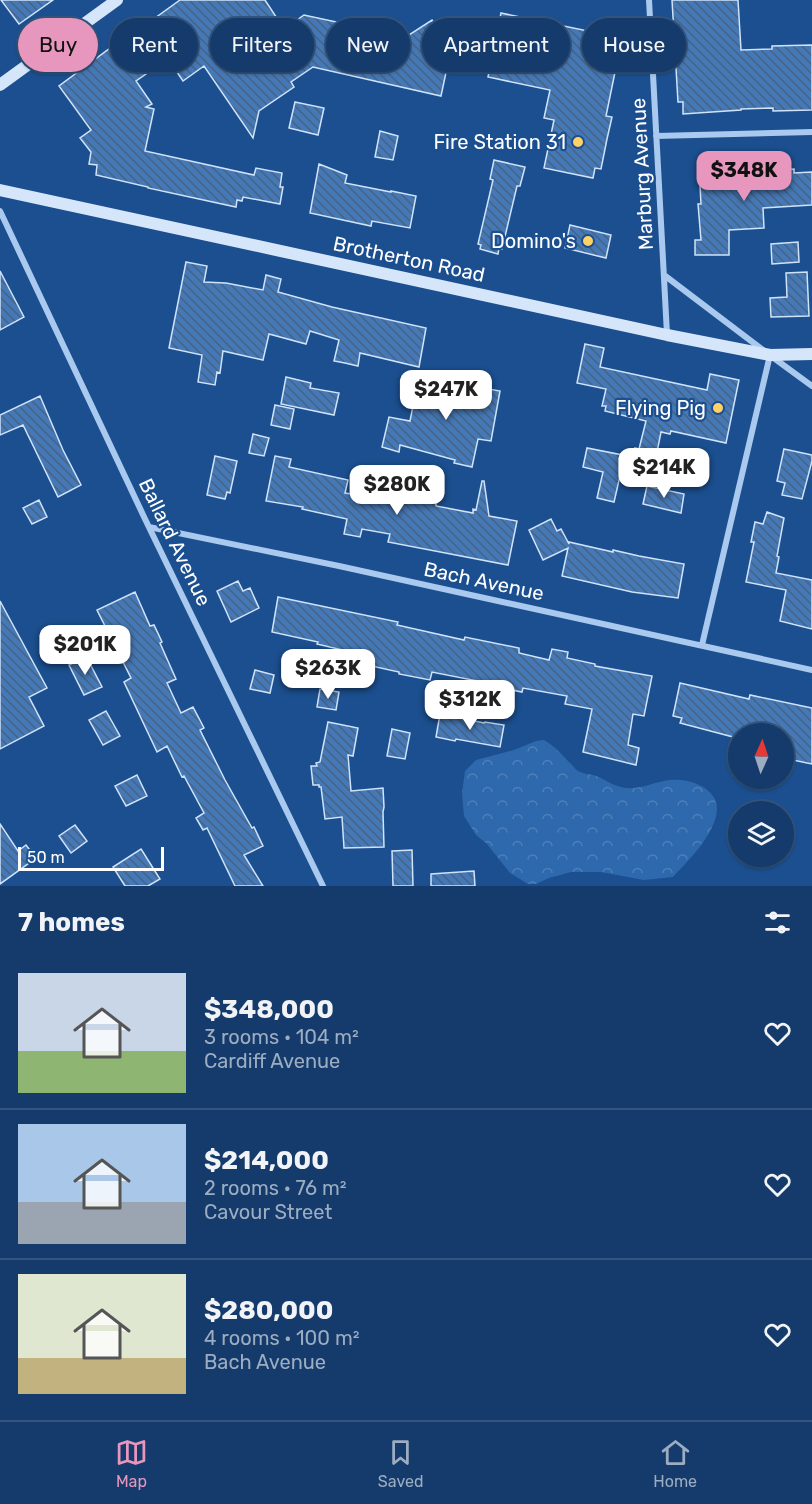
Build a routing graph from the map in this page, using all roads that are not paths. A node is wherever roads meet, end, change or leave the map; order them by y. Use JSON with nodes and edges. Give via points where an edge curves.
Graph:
{"nodes":[{"id":1,"x":117,"y":0,"type":"edge"},
{"id":2,"x":649,"y":0,"type":"edge"},
{"id":3,"x":0,"y":85,"type":"edge"},
{"id":4,"x":812,"y":132,"type":"edge"},
{"id":5,"x":656,"y":136,"type":"junction"},
{"id":6,"x":0,"y":190,"type":"edge"},
{"id":7,"x":0,"y":211,"type":"edge"},
{"id":8,"x":664,"y":275,"type":"junction"},
{"id":9,"x":667,"y":335,"type":"junction"},
{"id":10,"x":812,"y":354,"type":"edge"},
{"id":11,"x":770,"y":355,"type":"junction"},
{"id":12,"x":812,"y":386,"type":"edge"},
{"id":13,"x":149,"y":527,"type":"junction"},
{"id":14,"x":702,"y":645,"type":"junction"},
{"id":15,"x":812,"y":670,"type":"edge"},
{"id":16,"x":323,"y":886,"type":"edge"}],
"edges":[{"from":1,"to":3,"type":"street"},
{"from":2,"to":5,"type":"street","name":"Marburg Avenue"},
{"from":4,"to":5,"type":"street"},
{"from":5,"to":8,"type":"street","name":"Marburg Avenue"},
{"from":6,"to":9,"type":"street","name":"Brotherton Road"},
{"from":7,"to":13,"type":"street","name":"Ballard Avenue"},
{"from":8,"to":9,"type":"street","name":"Marburg Avenue"},
{"from":8,"to":11,"type":"street","name":"Marburg Avenue"},
{"from":9,"to":11,"type":"street","name":"Brotherton Road"},
{"from":10,"to":11,"type":"street","name":"Brotherton Road"},
{"from":11,"to":12,"type":"street","name":"Marburg Avenue"},
{"from":11,"to":14,"type":"street"},
{"from":13,"to":14,"type":"street","name":"Bach Avenue"},
{"from":13,"to":16,"type":"street","name":"Ballard Avenue"},
{"from":14,"to":15,"type":"street","name":"Bach Avenue"}]}
